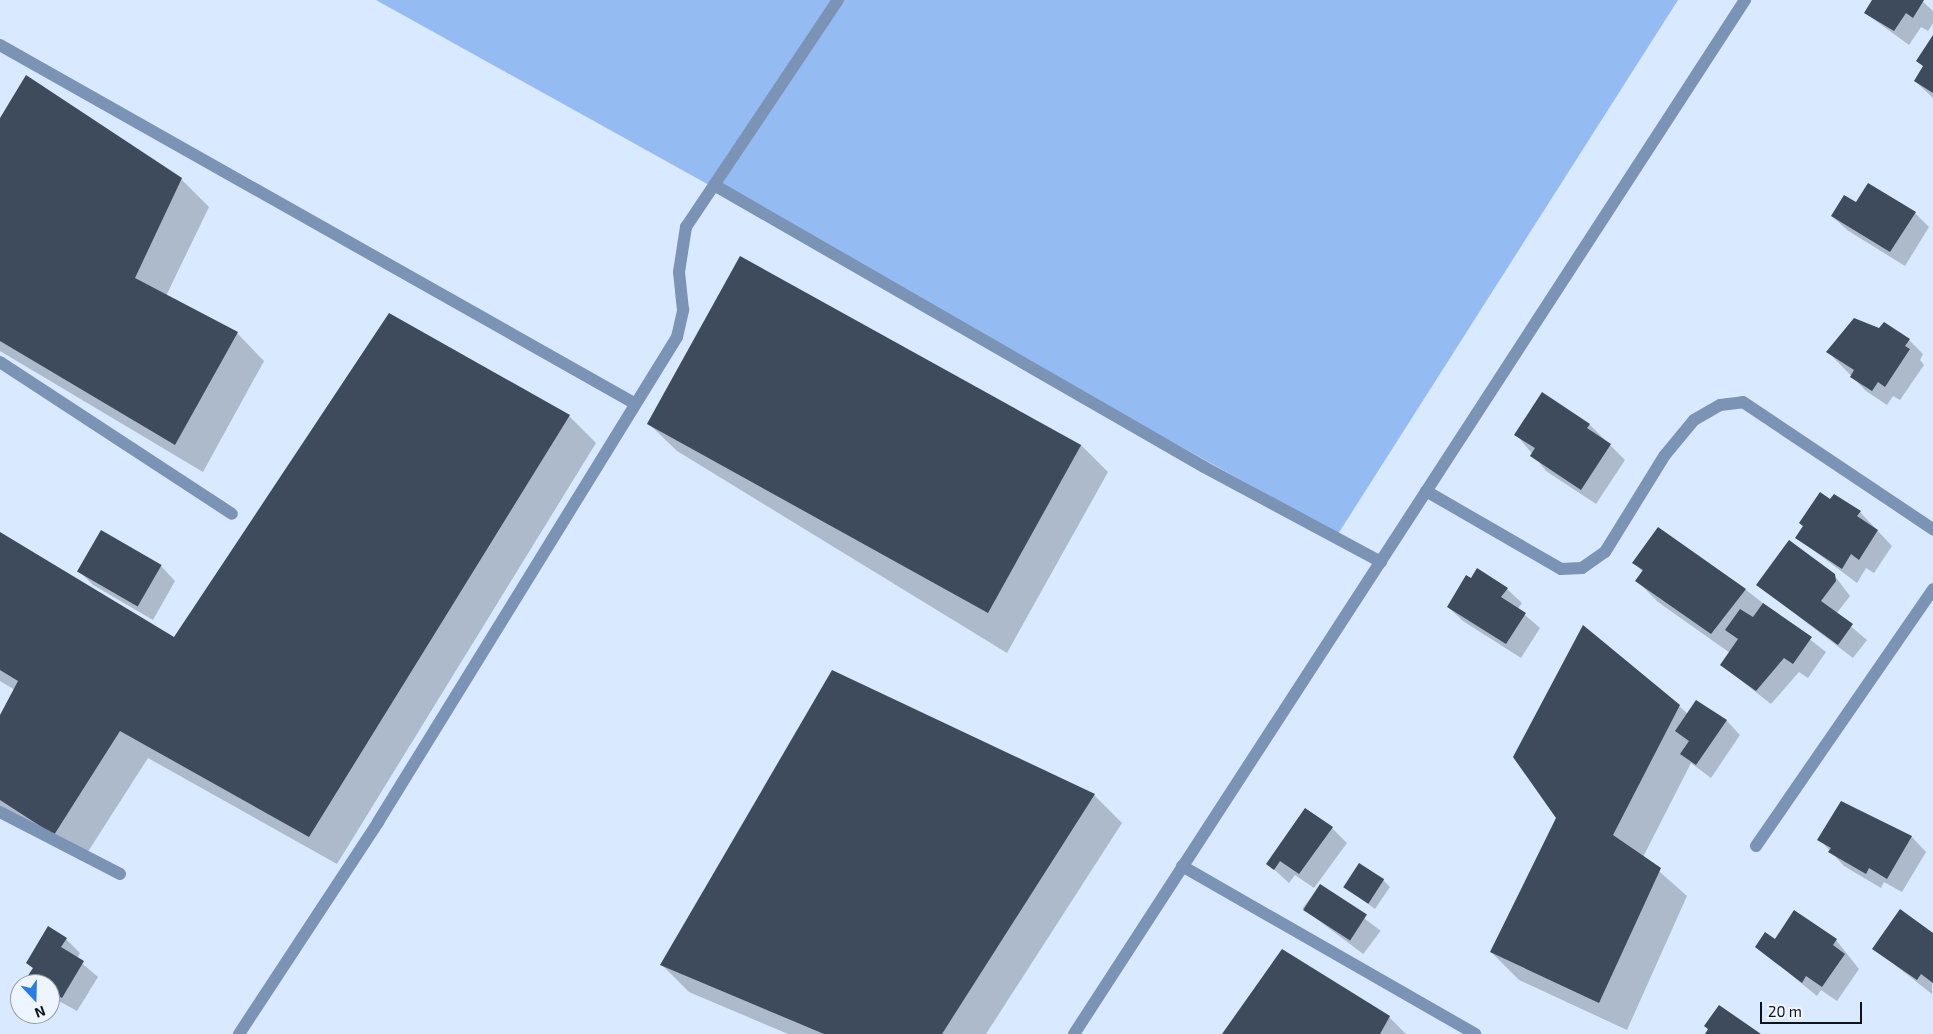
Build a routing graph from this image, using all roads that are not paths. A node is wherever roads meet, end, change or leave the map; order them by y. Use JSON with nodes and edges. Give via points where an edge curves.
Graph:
{"nodes":[{"id":1,"x":838,"y":0,"type":"edge"},
{"id":2,"x":1745,"y":0,"type":"edge"},
{"id":3,"x":0,"y":45,"type":"edge"},
{"id":4,"x":714,"y":185,"type":"junction"},
{"id":5,"x":0,"y":362,"type":"edge"},
{"id":6,"x":634,"y":403,"type":"junction"},
{"id":7,"x":1426,"y":491,"type":"junction"},
{"id":8,"x":232,"y":514,"type":"dead end"},
{"id":9,"x":1933,"y":529,"type":"edge"},
{"id":10,"x":1381,"y":562,"type":"junction"},
{"id":11,"x":1933,"y":589,"type":"edge"},
{"id":12,"x":0,"y":812,"type":"edge"},
{"id":13,"x":1756,"y":846,"type":"dead end"},
{"id":14,"x":1182,"y":866,"type":"junction"},
{"id":15,"x":120,"y":874,"type":"dead end"},
{"id":16,"x":239,"y":1034,"type":"edge"},
{"id":17,"x":1074,"y":1034,"type":"edge"},
{"id":18,"x":1475,"y":1034,"type":"edge"}],
"edges":[{"from":1,"to":4,"type":"street"},
{"from":2,"to":7,"type":"street"},
{"from":3,"to":6,"type":"street"},
{"from":4,"to":6,"type":"street","via":[[686,227],[679,272],[683,310],[678,337]]},
{"from":4,"to":10,"type":"street","via":[[1204,467]]},
{"from":5,"to":8,"type":"street"},
{"from":6,"to":16,"type":"street","via":[[378,822]]},
{"from":7,"to":9,"type":"street","via":[[1561,569],[1582,568],[1605,552],[1665,455],[1694,420],[1720,405],[1743,402]]},
{"from":7,"to":10,"type":"street"},
{"from":10,"to":14,"type":"street"},
{"from":11,"to":13,"type":"street"},
{"from":12,"to":15,"type":"street"},
{"from":14,"to":17,"type":"street"},
{"from":14,"to":18,"type":"street"}]}
